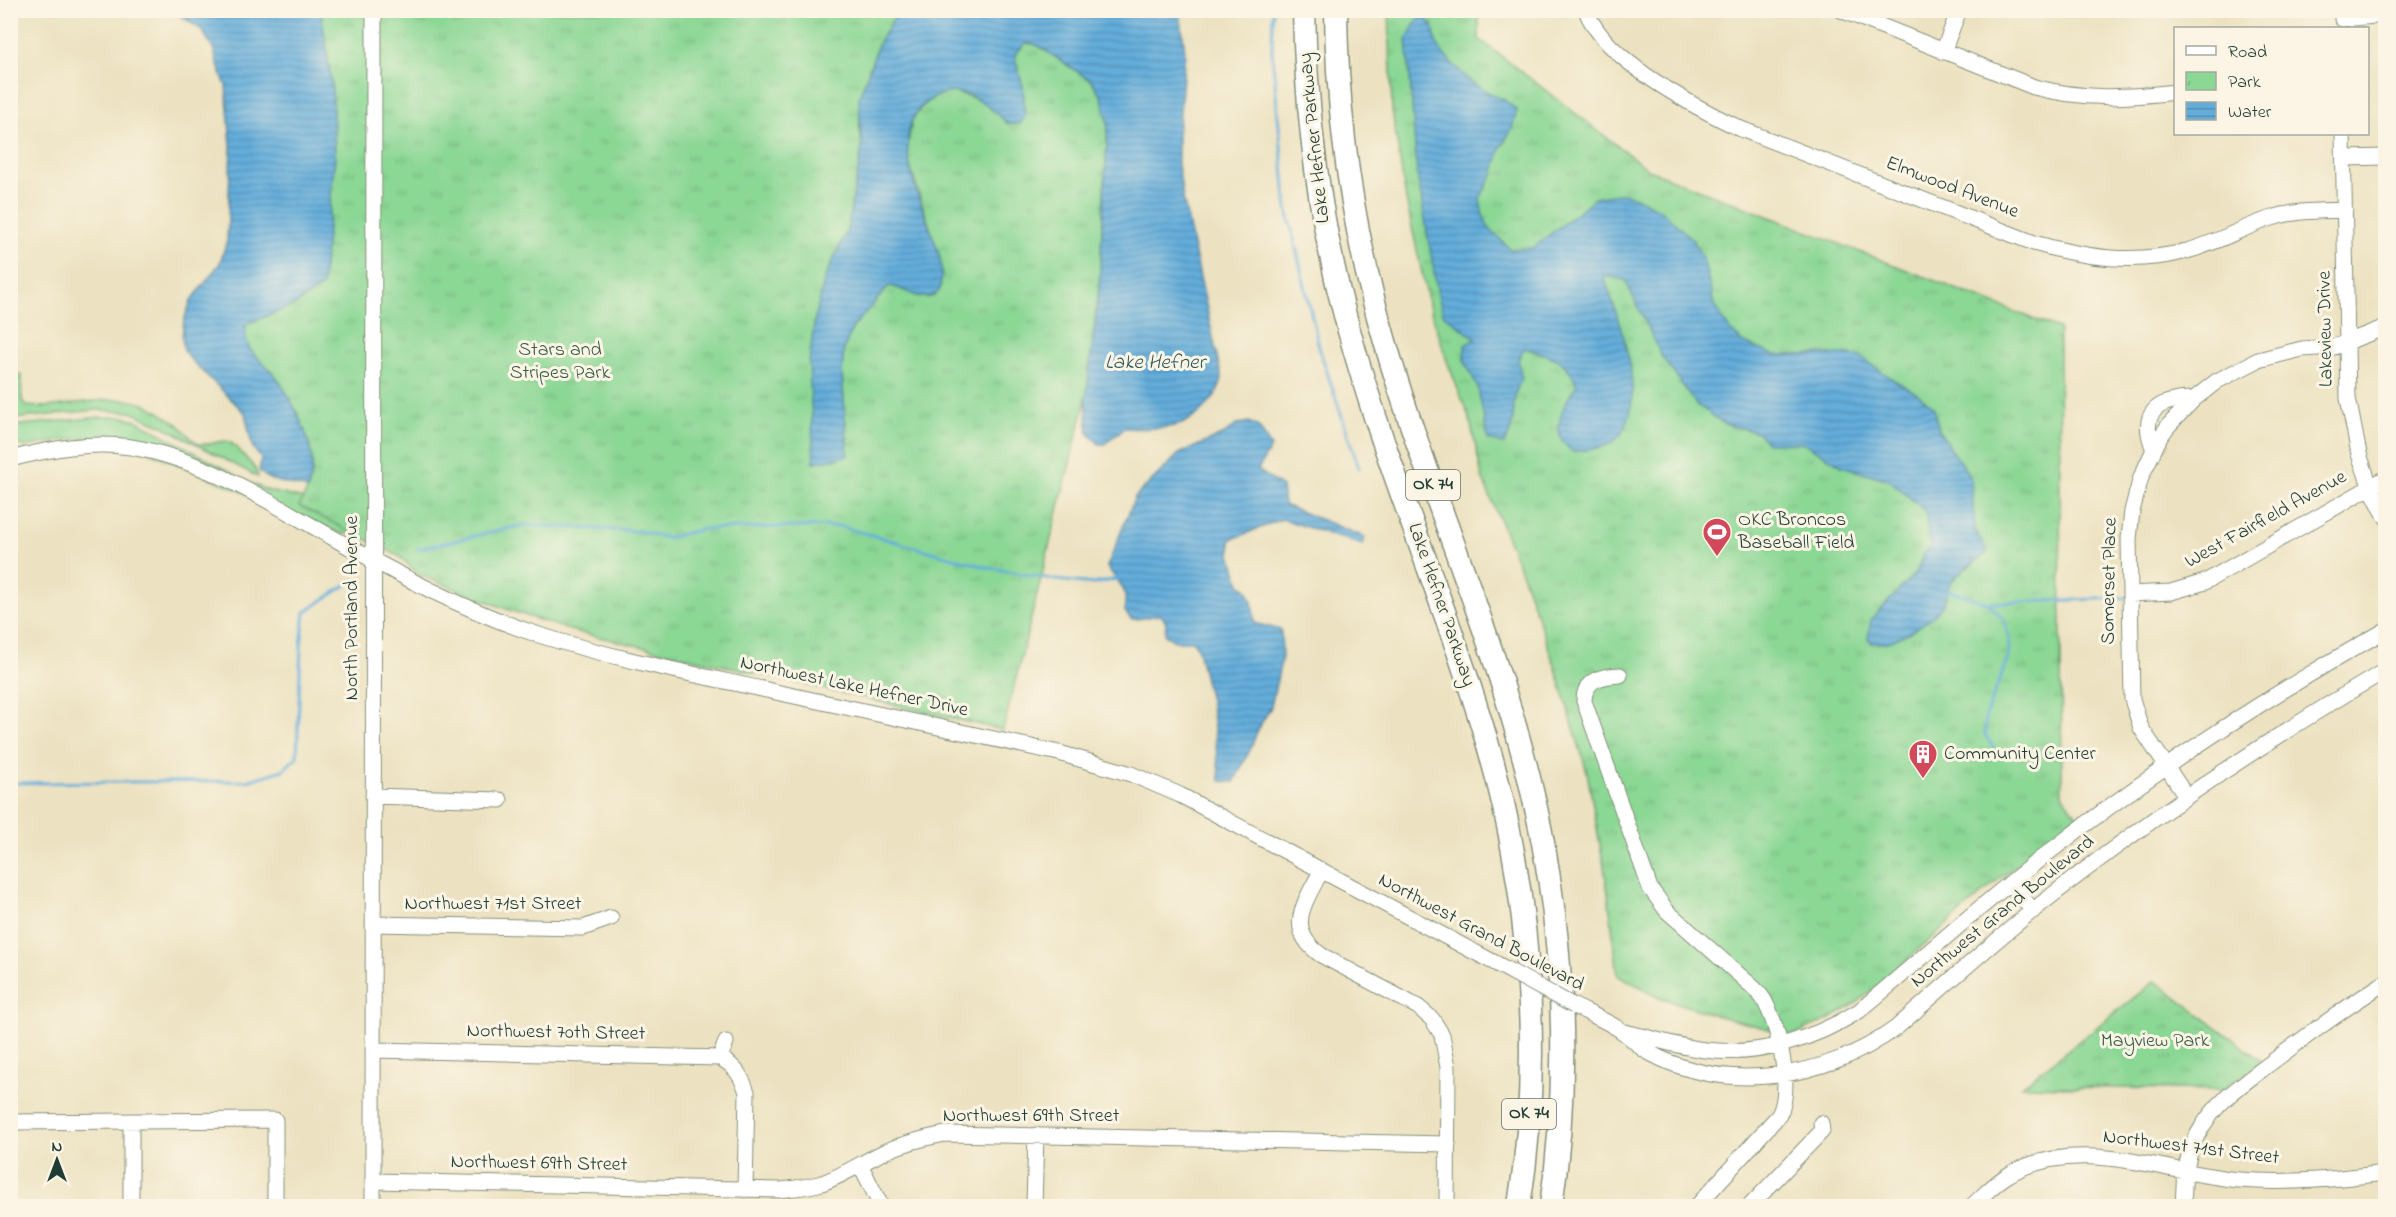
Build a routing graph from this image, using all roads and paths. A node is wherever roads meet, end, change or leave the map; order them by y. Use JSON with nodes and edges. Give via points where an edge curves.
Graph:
{"nodes":[{"id":1,"x":374,"y":10,"type":"edge"},
{"id":2,"x":1304,"y":10,"type":"edge"},
{"id":3,"x":1336,"y":10,"type":"edge"},
{"id":4,"x":1586,"y":10,"type":"edge"},
{"id":5,"x":1840,"y":10,"type":"edge"},
{"id":6,"x":1959,"y":10,"type":"edge"},
{"id":7,"x":2385,"y":15,"type":"edge"},
{"id":8,"x":2342,"y":19,"type":"edge"},
{"id":9,"x":1943,"y":52,"type":"junction"},
{"id":10,"x":2174,"y":92,"type":"edge"},
{"id":11,"x":2343,"y":135,"type":"edge"},
{"id":12,"x":2385,"y":157,"type":"edge"},
{"id":13,"x":2344,"y":158,"type":"junction"},
{"id":14,"x":2345,"y":210,"type":"junction"},
{"id":15,"x":2385,"y":327,"type":"edge"},
{"id":16,"x":2347,"y":344,"type":"junction"},
{"id":17,"x":10,"y":459,"type":"edge"},
{"id":18,"x":2385,"y":478,"type":"edge"},
{"id":19,"x":2370,"y":486,"type":"junction"},
{"id":20,"x":2385,"y":517,"type":"edge"},
{"id":21,"x":373,"y":559,"type":"junction"},
{"id":22,"x":2130,"y":594,"type":"junction"},
{"id":23,"x":2385,"y":630,"type":"edge"},
{"id":24,"x":2385,"y":670,"type":"edge"},
{"id":25,"x":1620,"y":675,"type":"dead end"},
{"id":26,"x":2166,"y":767,"type":"junction"},
{"id":27,"x":373,"y":796,"type":"junction"},
{"id":28,"x":2186,"y":796,"type":"junction"},
{"id":29,"x":500,"y":800,"type":"dead end"},
{"id":30,"x":1321,"y":871,"type":"junction"},
{"id":31,"x":2011,"y":883,"type":"junction"},
{"id":32,"x":2033,"y":911,"type":"junction"},
{"id":33,"x":610,"y":918,"type":"dead end"},
{"id":34,"x":373,"y":924,"type":"junction"},
{"id":35,"x":2385,"y":982,"type":"edge"},
{"id":36,"x":1617,"y":1028,"type":"junction"},
{"id":37,"x":726,"y":1042,"type":"dead end"},
{"id":38,"x":1779,"y":1046,"type":"junction"},
{"id":39,"x":373,"y":1050,"type":"junction"},
{"id":40,"x":720,"y":1058,"type":"junction"},
{"id":41,"x":1784,"y":1074,"type":"junction"},
{"id":42,"x":10,"y":1122,"type":"edge"},
{"id":43,"x":131,"y":1122,"type":"junction"},
{"id":44,"x":1821,"y":1123,"type":"dead end"},
{"id":45,"x":1036,"y":1135,"type":"junction"},
{"id":46,"x":1448,"y":1144,"type":"junction"},
{"id":47,"x":861,"y":1166,"type":"junction"},
{"id":48,"x":2186,"y":1172,"type":"junction"},
{"id":49,"x":2385,"y":1173,"type":"edge"},
{"id":50,"x":373,"y":1181,"type":"junction"},
{"id":51,"x":745,"y":1190,"type":"junction"},
{"id":52,"x":131,"y":1206,"type":"edge"},
{"id":53,"x":275,"y":1206,"type":"edge"},
{"id":54,"x":373,"y":1206,"type":"edge"},
{"id":55,"x":881,"y":1206,"type":"edge"},
{"id":56,"x":1034,"y":1206,"type":"edge"},
{"id":57,"x":1447,"y":1206,"type":"edge"},
{"id":58,"x":1519,"y":1206,"type":"edge"},
{"id":59,"x":1551,"y":1206,"type":"edge"},
{"id":60,"x":1697,"y":1206,"type":"edge"},
{"id":61,"x":1750,"y":1206,"type":"edge"},
{"id":62,"x":1972,"y":1206,"type":"edge"},
{"id":63,"x":2184,"y":1206,"type":"edge"}],
"edges":[{"from":1,"to":21,"type":"street","name":"North Portland Avenue"},
{"from":2,"to":58,"type":"highway","name":"Lake Hefner Parkway","number":"OK 74","via":[[1312,146],[1338,288],[1371,402],[1488,743],[1513,854],[1530,1021],[1530,1096]]},
{"from":3,"to":59,"type":"highway","name":"Lake Hefner Parkway","number":"OK 74","via":[[1344,143],[1371,291],[1414,431],[1504,691],[1545,849],[1557,936],[1562,1047],[1559,1134]]},
{"from":4,"to":14,"type":"street","name":"Elmwood Avenue","via":[[1599,35],[1629,62],[1713,115],[2064,252],[2129,259],[2169,255],[2206,245],[2284,214]]},
{"from":5,"to":9,"type":"street"},
{"from":6,"to":9,"type":"street"},
{"from":7,"to":8,"type":"street"},
{"from":9,"to":10,"type":"street","via":[[2061,94],[2112,98]]},
{"from":11,"to":13,"type":"street","name":"Lakeview Drive"},
{"from":12,"to":13,"type":"street"},
{"from":13,"to":14,"type":"street","name":"Lakeview Drive"},
{"from":14,"to":16,"type":"street","name":"Lakeview Drive"},
{"from":15,"to":16,"type":"street","name":"Somerset Place"},
{"from":16,"to":19,"type":"street","name":"Lakeview Drive","via":[[2348,398],[2354,435]]},
{"from":16,"to":22,"type":"street","name":"Somerset Place","via":[[2302,349],[2258,360],[2217,381],[2169,425],[2141,477],[2132,511]]},
{"from":17,"to":21,"type":"street","name":"Northwest Lake Hefner Drive","via":[[70,447],[104,445],[182,459]]},
{"from":18,"to":19,"type":"street","name":"West Fairfield Avenue"},
{"from":19,"to":20,"type":"street","name":"Lakeview Drive"},
{"from":19,"to":22,"type":"street","name":"West Fairfield Avenue","via":[[2205,582],[2171,592]]},
{"from":21,"to":27,"type":"street","name":"North Portland Avenue"},
{"from":21,"to":30,"type":"street","name":"Northwest Lake Hefner Drive","via":[[444,597],[568,644],[1113,768],[1180,795]]},
{"from":22,"to":26,"type":"street","name":"Somerset Place","via":[[2131,681],[2136,715]]},
{"from":23,"to":26,"type":"street","name":"Northwest Grand Boulevard","via":[[2292,684]]},
{"from":24,"to":28,"type":"street","name":"Northwest Grand Boulevard"},
{"from":25,"to":38,"type":"street","via":[[1602,676],[1591,682],[1584,701],[1648,882],[1667,911],[1765,1001]]},
{"from":26,"to":28,"type":"street","name":"Somerset Place"},
{"from":26,"to":31,"type":"street","name":"Northwest Grand Boulevard"},
{"from":27,"to":29,"type":"street"},
{"from":27,"to":34,"type":"street","name":"North Portland Avenue"},
{"from":28,"to":32,"type":"street","name":"Northwest Grand Boulevard"},
{"from":30,"to":36,"type":"street","name":"Northwest Grand Boulevard","bridge":true},
{"from":30,"to":46,"type":"street","via":[[1300,913],[1300,931],[1322,956],[1418,1007],[1437,1026],[1447,1054]]},
{"from":31,"to":32,"type":"street"},
{"from":31,"to":38,"type":"street","name":"Northwest Grand Boulevard","via":[[1859,1011],[1836,1025]]},
{"from":32,"to":41,"type":"street","name":"Northwest Grand Boulevard","via":[[1879,1040],[1835,1062]]},
{"from":33,"to":34,"type":"street","name":"Northwest 71st Street","via":[[583,928]]},
{"from":34,"to":39,"type":"street","name":"North Portland Avenue"},
{"from":35,"to":48,"type":"street","via":[[2316,1028],[2228,1096],[2202,1125]]},
{"from":36,"to":38,"type":"street","name":"Northwest Grand Boulevard","via":[[1707,1050]]},
{"from":36,"to":41,"type":"street","name":"Northwest Grand Boulevard","via":[[1647,1051],[1693,1069],[1747,1077]]},
{"from":37,"to":40,"type":"street"},
{"from":38,"to":41,"type":"street"},
{"from":39,"to":40,"type":"street","name":"Northwest 70th Street"},
{"from":39,"to":50,"type":"street","name":"North Portland Avenue"},
{"from":40,"to":51,"type":"street","via":[[736,1068],[747,1092]]},
{"from":41,"to":60,"type":"street","via":[[1785,1101],[1779,1115]]},
{"from":42,"to":43,"type":"street"},
{"from":43,"to":52,"type":"street"},
{"from":43,"to":53,"type":"street","via":[[275,1120]]},
{"from":44,"to":61,"type":"street","via":[[1822,1131]]},
{"from":45,"to":46,"type":"street","name":"Northwest 69th Street"},
{"from":45,"to":47,"type":"street","name":"Northwest 69th Street","via":[[945,1134],[920,1138]]},
{"from":45,"to":56,"type":"street"},
{"from":46,"to":57,"type":"street"},
{"from":47,"to":51,"type":"street","name":"Northwest 69th Street","via":[[821,1183],[780,1190]]},
{"from":47,"to":55,"type":"street"},
{"from":48,"to":49,"type":"street","name":"Northwest 71st Street","via":[[2295,1182]]},
{"from":48,"to":62,"type":"street","name":"Northwest 71st Street","via":[[2073,1155],[2040,1160],[1996,1183]]},
{"from":48,"to":63,"type":"street"},
{"from":50,"to":51,"type":"street","name":"Northwest 69th Street"},
{"from":50,"to":54,"type":"street","name":"North Portland Avenue"}]}
